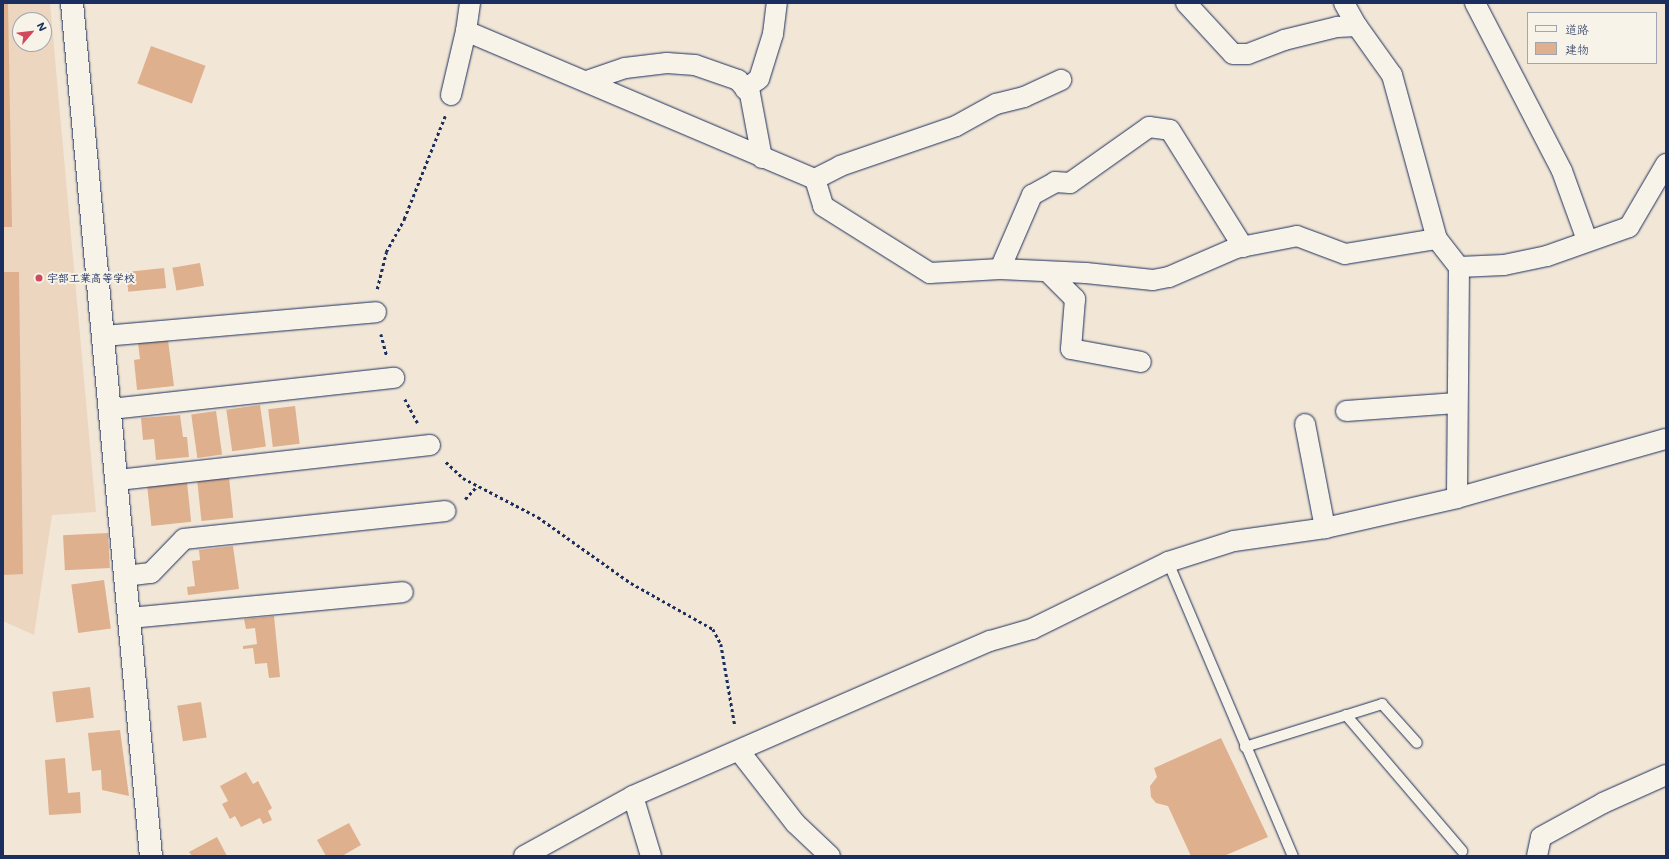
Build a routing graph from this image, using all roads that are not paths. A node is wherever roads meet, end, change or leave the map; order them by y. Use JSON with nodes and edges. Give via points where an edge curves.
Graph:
{"nodes":[{"id":1,"x":72,"y":3,"type":"edge"},
{"id":2,"x":470,"y":3,"type":"edge"},
{"id":3,"x":777,"y":3,"type":"edge"},
{"id":4,"x":1186,"y":3,"type":"edge"},
{"id":5,"x":1344,"y":3,"type":"edge"},
{"id":6,"x":1475,"y":3,"type":"edge"},
{"id":7,"x":1357,"y":26,"type":"junction"},
{"id":8,"x":466,"y":31,"type":"junction"},
{"id":9,"x":1060,"y":80,"type":"dead end"},
{"id":10,"x":587,"y":81,"type":"junction"},
{"id":11,"x":745,"y":89,"type":"junction"},
{"id":12,"x":451,"y":95,"type":"road end"},
{"id":13,"x":762,"y":158,"type":"junction"},
{"id":14,"x":1666,"y":164,"type":"edge"},
{"id":15,"x":815,"y":179,"type":"junction"},
{"id":16,"x":1437,"y":239,"type":"junction"},
{"id":17,"x":1587,"y":240,"type":"junction"},
{"id":18,"x":1243,"y":247,"type":"junction"},
{"id":19,"x":1459,"y":267,"type":"junction"},
{"id":20,"x":1000,"y":269,"type":"junction"},
{"id":21,"x":1049,"y":272,"type":"junction"},
{"id":22,"x":376,"y":312,"type":"road end"},
{"id":23,"x":104,"y":336,"type":"junction"},
{"id":24,"x":1141,"y":362,"type":"dead end"},
{"id":25,"x":394,"y":378,"type":"road end"},
{"id":26,"x":1457,"y":403,"type":"junction"},
{"id":27,"x":111,"y":409,"type":"junction"},
{"id":28,"x":1346,"y":411,"type":"dead end"},
{"id":29,"x":1306,"y":424,"type":"dead end"},
{"id":30,"x":1666,"y":439,"type":"edge"},
{"id":31,"x":430,"y":445,"type":"road end"},
{"id":32,"x":118,"y":480,"type":"junction"},
{"id":33,"x":1457,"y":498,"type":"junction"},
{"id":34,"x":446,"y":511,"type":"dead end"},
{"id":35,"x":1325,"y":528,"type":"junction"},
{"id":36,"x":1168,"y":562,"type":"junction"},
{"id":37,"x":125,"y":576,"type":"junction"},
{"id":38,"x":402,"y":592,"type":"dead end"},
{"id":39,"x":129,"y":618,"type":"junction"},
{"id":40,"x":1346,"y":715,"type":"junction"},
{"id":41,"x":1417,"y":743,"type":"dead end"},
{"id":42,"x":1245,"y":747,"type":"junction"},
{"id":43,"x":740,"y":752,"type":"junction"},
{"id":44,"x":1666,"y":775,"type":"edge"},
{"id":45,"x":633,"y":796,"type":"junction"},
{"id":46,"x":1462,"y":851,"type":"dead end"},
{"id":47,"x":151,"y":856,"type":"edge"},
{"id":48,"x":524,"y":856,"type":"edge"},
{"id":49,"x":651,"y":856,"type":"edge"},
{"id":50,"x":830,"y":856,"type":"edge"},
{"id":51,"x":1293,"y":856,"type":"edge"},
{"id":52,"x":1537,"y":856,"type":"edge"}],
"edges":[{"from":1,"to":23,"type":"street"},
{"from":2,"to":8,"type":"street"},
{"from":3,"to":11,"type":"street","via":[[773,34],[759,79]]},
{"from":4,"to":7,"type":"street","via":[[1233,54],[1248,54],[1284,40],[1337,27]]},
{"from":5,"to":7,"type":"street"},
{"from":6,"to":17,"type":"street","via":[[1562,171]]},
{"from":7,"to":16,"type":"street","via":[[1392,75]]},
{"from":8,"to":10,"type":"street"},
{"from":8,"to":12,"type":"street"},
{"from":9,"to":15,"type":"street","via":[[1024,97],[996,104],[956,126],[840,166]]},
{"from":10,"to":11,"type":"street","via":[[625,68],[667,63],[695,65],[738,80]]},
{"from":10,"to":13,"type":"street"},
{"from":11,"to":13,"type":"street","via":[[750,94]]},
{"from":13,"to":15,"type":"street"},
{"from":14,"to":17,"type":"street","via":[[1629,227]]},
{"from":15,"to":20,"type":"street","via":[[823,206],[930,273]]},
{"from":16,"to":18,"type":"street","via":[[1345,254],[1297,236]]},
{"from":16,"to":19,"type":"street"},
{"from":17,"to":19,"type":"street","via":[[1547,256],[1504,265]]},
{"from":18,"to":20,"type":"street","via":[[1170,130],[1149,127],[1070,183],[1055,182],[1032,195]]},
{"from":18,"to":21,"type":"street","via":[[1169,277],[1153,280]]},
{"from":19,"to":26,"type":"street"},
{"from":20,"to":21,"type":"street"},
{"from":21,"to":24,"type":"street","via":[[1075,299],[1071,349]]},
{"from":22,"to":23,"type":"street"},
{"from":23,"to":27,"type":"street"},
{"from":25,"to":27,"type":"street"},
{"from":26,"to":28,"type":"street"},
{"from":26,"to":33,"type":"street"},
{"from":27,"to":32,"type":"street"},
{"from":29,"to":35,"type":"street"},
{"from":30,"to":33,"type":"street"},
{"from":31,"to":32,"type":"street"},
{"from":32,"to":37,"type":"street"},
{"from":33,"to":35,"type":"street"},
{"from":34,"to":37,"type":"street","via":[[184,539],[152,573]]},
{"from":35,"to":36,"type":"street","via":[[1234,541]]},
{"from":36,"to":42,"type":"lane"},
{"from":36,"to":43,"type":"street","via":[[1032,629],[990,641]]},
{"from":37,"to":39,"type":"street"},
{"from":38,"to":39,"type":"street"},
{"from":39,"to":47,"type":"street"},
{"from":40,"to":41,"type":"lane","via":[[1382,704]]},
{"from":40,"to":42,"type":"lane"},
{"from":40,"to":46,"type":"lane"},
{"from":42,"to":51,"type":"lane"},
{"from":43,"to":45,"type":"street"},
{"from":43,"to":50,"type":"street","via":[[795,823]]},
{"from":44,"to":52,"type":"street","via":[[1603,803],[1542,837]]},
{"from":45,"to":48,"type":"street"},
{"from":45,"to":49,"type":"street"}]}
